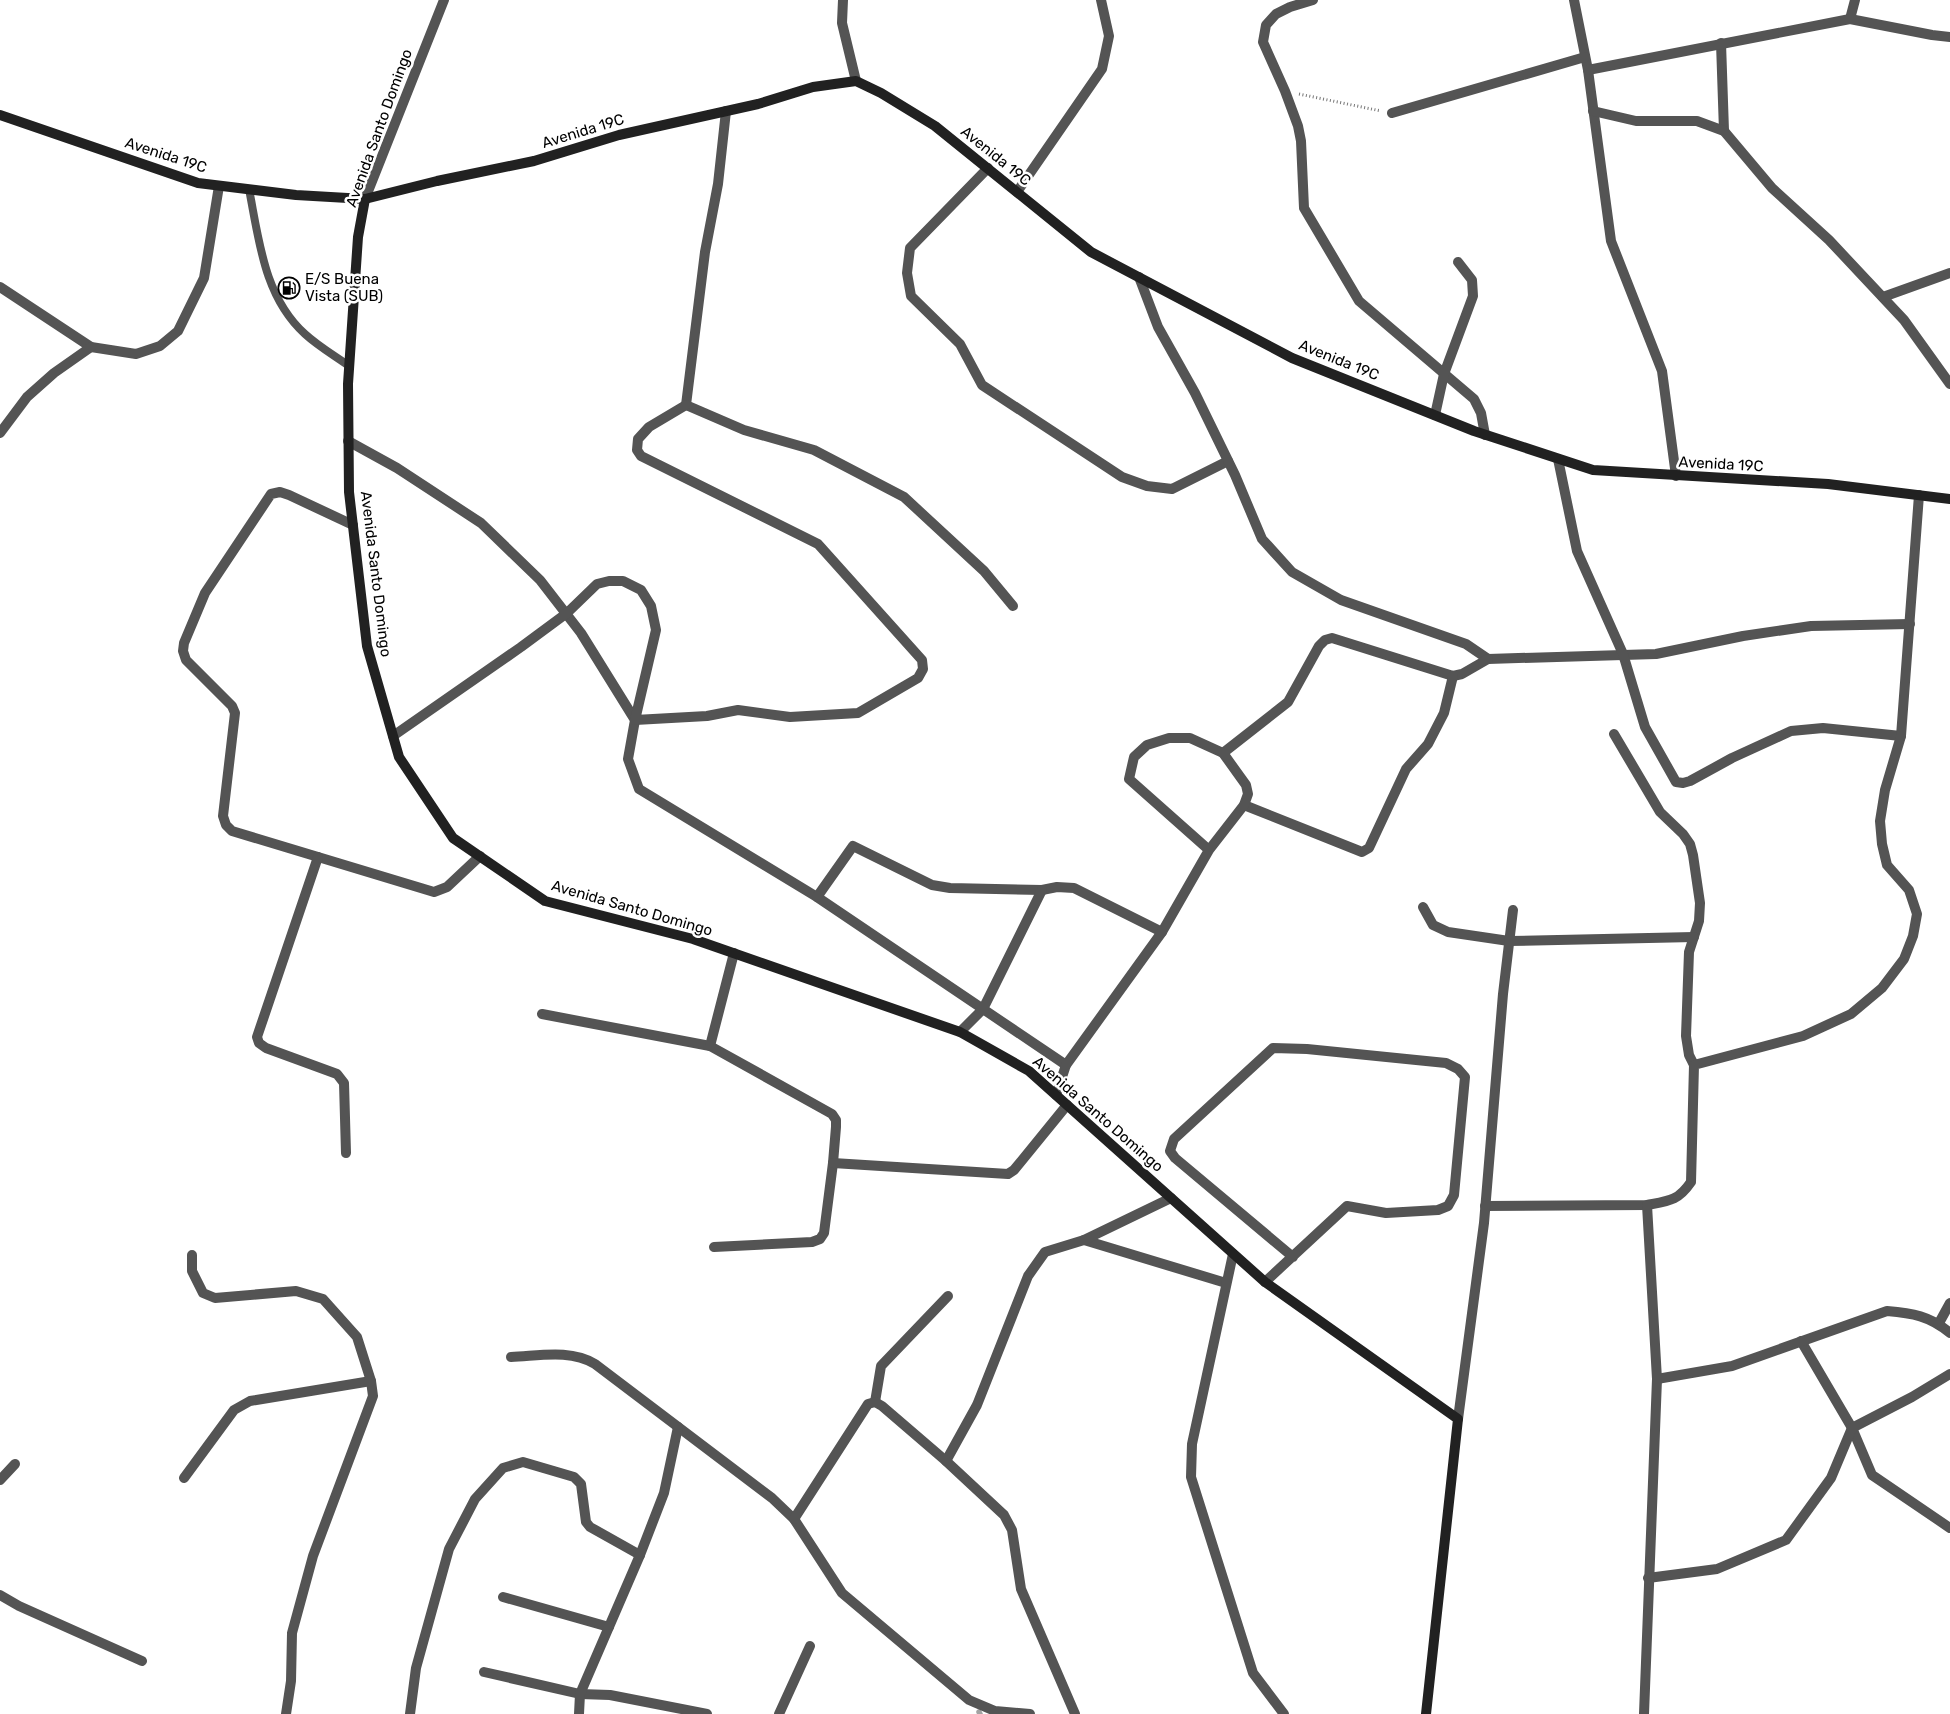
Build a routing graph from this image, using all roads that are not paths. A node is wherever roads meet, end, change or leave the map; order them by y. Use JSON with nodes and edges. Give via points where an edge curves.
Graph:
{"nodes":[{"id":1,"x":444,"y":0,"type":"edge"},
{"id":2,"x":843,"y":0,"type":"edge"},
{"id":3,"x":1102,"y":0,"type":"edge"},
{"id":4,"x":1314,"y":0,"type":"edge"},
{"id":5,"x":1574,"y":0,"type":"edge"},
{"id":6,"x":1855,"y":0,"type":"edge"},
{"id":7,"x":1850,"y":19,"type":"junction"},
{"id":8,"x":1950,"y":36,"type":"edge"},
{"id":9,"x":1721,"y":43,"type":"junction"},
{"id":10,"x":1585,"y":57,"type":"junction"},
{"id":11,"x":1588,"y":70,"type":"junction"},
{"id":12,"x":856,"y":81,"type":"junction"},
{"id":13,"x":726,"y":111,"type":"junction"},
{"id":14,"x":1593,"y":111,"type":"junction"},
{"id":15,"x":1392,"y":113,"type":"road end"},
{"id":16,"x":0,"y":115,"type":"edge"},
{"id":17,"x":1724,"y":131,"type":"junction"},
{"id":18,"x":988,"y":168,"type":"junction"},
{"id":19,"x":219,"y":186,"type":"junction"},
{"id":20,"x":249,"y":189,"type":"junction"},
{"id":21,"x":1017,"y":192,"type":"junction"},
{"id":22,"x":365,"y":199,"type":"junction"},
{"id":23,"x":1458,"y":262,"type":"dead end"},
{"id":24,"x":1950,"y":273,"type":"edge"},
{"id":25,"x":1139,"y":277,"type":"junction"},
{"id":26,"x":0,"y":286,"type":"edge"},
{"id":27,"x":1883,"y":298,"type":"junction"},
{"id":28,"x":91,"y":347,"type":"junction"},
{"id":29,"x":349,"y":366,"type":"junction"},
{"id":30,"x":1444,"y":374,"type":"junction"},
{"id":31,"x":1950,"y":384,"type":"edge"},
{"id":32,"x":686,"y":404,"type":"junction"},
{"id":33,"x":1435,"y":416,"type":"junction"},
{"id":34,"x":0,"y":433,"type":"edge"},
{"id":35,"x":1486,"y":435,"type":"junction"},
{"id":36,"x":348,"y":441,"type":"junction"},
{"id":37,"x":1558,"y":459,"type":"junction"},
{"id":38,"x":1228,"y":462,"type":"junction"},
{"id":39,"x":1676,"y":476,"type":"junction"},
{"id":40,"x":1919,"y":495,"type":"junction"},
{"id":41,"x":1950,"y":499,"type":"edge"},
{"id":42,"x":353,"y":525,"type":"junction"},
{"id":43,"x":1013,"y":606,"type":"dead end"},
{"id":44,"x":567,"y":613,"type":"junction"},
{"id":45,"x":1910,"y":624,"type":"junction"},
{"id":46,"x":1623,"y":654,"type":"junction"},
{"id":47,"x":1488,"y":659,"type":"junction"},
{"id":48,"x":1453,"y":676,"type":"junction"},
{"id":49,"x":635,"y":720,"type":"junction"},
{"id":50,"x":1614,"y":734,"type":"dead end"},
{"id":51,"x":393,"y":736,"type":"junction"},
{"id":52,"x":1901,"y":736,"type":"junction"},
{"id":53,"x":1223,"y":753,"type":"junction"},
{"id":54,"x":1244,"y":805,"type":"junction"},
{"id":55,"x":1209,"y":850,"type":"junction"},
{"id":56,"x":480,"y":856,"type":"junction"},
{"id":57,"x":318,"y":857,"type":"junction"},
{"id":58,"x":1042,"y":890,"type":"junction"},
{"id":59,"x":817,"y":897,"type":"junction"},
{"id":60,"x":1423,"y":907,"type":"dead end"},
{"id":61,"x":1513,"y":910,"type":"dead end"},
{"id":62,"x":1162,"y":932,"type":"junction"},
{"id":63,"x":1694,"y":936,"type":"junction"},
{"id":64,"x":1509,"y":941,"type":"junction"},
{"id":65,"x":734,"y":953,"type":"junction"},
{"id":66,"x":983,"y":1009,"type":"junction"},
{"id":67,"x":542,"y":1014,"type":"dead end"},
{"id":68,"x":960,"y":1032,"type":"junction"},
{"id":69,"x":710,"y":1046,"type":"junction"},
{"id":70,"x":1066,"y":1065,"type":"junction"},
{"id":71,"x":1694,"y":1065,"type":"junction"},
{"id":72,"x":1056,"y":1095,"type":"junction"},
{"id":73,"x":1067,"y":1106,"type":"junction"},
{"id":74,"x":346,"y":1153,"type":"dead end"},
{"id":75,"x":833,"y":1163,"type":"junction"},
{"id":76,"x":1171,"y":1198,"type":"junction"},
{"id":77,"x":1647,"y":1205,"type":"junction"},
{"id":78,"x":1485,"y":1206,"type":"junction"},
{"id":79,"x":1084,"y":1240,"type":"junction"},
{"id":80,"x":714,"y":1247,"type":"dead end"},
{"id":81,"x":1234,"y":1254,"type":"junction"},
{"id":82,"x":192,"y":1255,"type":"dead end"},
{"id":83,"x":1293,"y":1257,"type":"junction"},
{"id":84,"x":1266,"y":1282,"type":"junction"},
{"id":85,"x":1226,"y":1283,"type":"junction"},
{"id":86,"x":948,"y":1296,"type":"dead end"},
{"id":87,"x":1950,"y":1303,"type":"edge"},
{"id":88,"x":1939,"y":1323,"type":"junction"},
{"id":89,"x":1950,"y":1333,"type":"edge"},
{"id":90,"x":1802,"y":1341,"type":"junction"},
{"id":91,"x":511,"y":1357,"type":"dead end"},
{"id":92,"x":1950,"y":1374,"type":"edge"},
{"id":93,"x":1657,"y":1379,"type":"junction"},
{"id":94,"x":371,"y":1381,"type":"junction"},
{"id":95,"x":875,"y":1402,"type":"junction"},
{"id":96,"x":1458,"y":1419,"type":"junction"},
{"id":97,"x":678,"y":1426,"type":"junction"},
{"id":98,"x":1852,"y":1428,"type":"junction"},
{"id":99,"x":946,"y":1461,"type":"junction"},
{"id":100,"x":15,"y":1464,"type":"dead end"},
{"id":101,"x":184,"y":1478,"type":"dead end"},
{"id":102,"x":0,"y":1480,"type":"edge"},
{"id":103,"x":794,"y":1518,"type":"junction"},
{"id":104,"x":1950,"y":1528,"type":"edge"},
{"id":105,"x":640,"y":1555,"type":"junction"},
{"id":106,"x":1648,"y":1578,"type":"junction"},
{"id":107,"x":0,"y":1595,"type":"edge"},
{"id":108,"x":503,"y":1597,"type":"dead end"},
{"id":109,"x":609,"y":1627,"type":"junction"},
{"id":110,"x":810,"y":1646,"type":"dead end"},
{"id":111,"x":142,"y":1661,"type":"dead end"},
{"id":112,"x":484,"y":1672,"type":"dead end"},
{"id":113,"x":580,"y":1694,"type":"junction"},
{"id":114,"x":286,"y":1714,"type":"edge"},
{"id":115,"x":410,"y":1714,"type":"edge"},
{"id":116,"x":579,"y":1714,"type":"edge"},
{"id":117,"x":707,"y":1714,"type":"edge"},
{"id":118,"x":779,"y":1714,"type":"edge"},
{"id":119,"x":1030,"y":1714,"type":"edge"},
{"id":120,"x":1075,"y":1714,"type":"edge"},
{"id":121,"x":1284,"y":1714,"type":"edge"},
{"id":122,"x":1426,"y":1714,"type":"edge"},
{"id":123,"x":1644,"y":1714,"type":"edge"}],
"edges":[{"from":1,"to":22,"type":"street","name":"Avenida Santo Domingo"},
{"from":2,"to":12,"type":"street","via":[[842,23]]},
{"from":3,"to":21,"type":"street","via":[[1109,36],[1102,69]]},
{"from":4,"to":30,"type":"street","via":[[1276,14],[1266,25],[1263,42],[1298,126],[1304,208],[1359,301]]},
{"from":5,"to":10,"type":"street"},
{"from":6,"to":7,"type":"street"},
{"from":7,"to":8,"type":"street"},
{"from":7,"to":9,"type":"street"},
{"from":9,"to":11,"type":"street"},
{"from":9,"to":17,"type":"street"},
{"from":10,"to":11,"type":"street"},
{"from":10,"to":15,"type":"street"},
{"from":11,"to":14,"type":"street"},
{"from":12,"to":13,"type":"street","name":"Avenida 19C","via":[[813,88]]},
{"from":12,"to":18,"type":"street","name":"Avenida 19C","via":[[935,126]]},
{"from":13,"to":22,"type":"street","name":"Avenida 19C","via":[[619,134],[534,161]]},
{"from":13,"to":32,"type":"street"},
{"from":14,"to":17,"type":"street","via":[[1636,121],[1697,121]]},
{"from":14,"to":39,"type":"street","via":[[1611,241],[1662,371]]},
{"from":16,"to":19,"type":"street","name":"Avenida 19C","via":[[198,183]]},
{"from":17,"to":27,"type":"street","via":[[1772,188],[1829,240]]},
{"from":18,"to":21,"type":"street","name":"Avenida 19C"},
{"from":18,"to":38,"type":"street","via":[[910,248],[907,273],[911,296],[960,344],[982,385],[1122,478],[1147,486],[1172,489]]},
{"from":19,"to":20,"type":"street","name":"Avenida 19C"},
{"from":19,"to":28,"type":"street","via":[[204,278],[178,330],[160,346],[136,354]]},
{"from":20,"to":22,"type":"street","name":"Avenida 19C"},
{"from":20,"to":29,"type":"lane","via":[[266,272],[291,320]]},
{"from":21,"to":25,"type":"street","name":"Avenida 19C","via":[[1091,252]]},
{"from":22,"to":29,"type":"street","name":"Avenida Santo Domingo","via":[[358,237]]},
{"from":23,"to":30,"type":"street","via":[[1472,280],[1472,296]]},
{"from":24,"to":27,"type":"street"},
{"from":25,"to":33,"type":"street","name":"Avenida 19C","via":[[1292,358]]},
{"from":25,"to":38,"type":"street","via":[[1158,327]]},
{"from":26,"to":28,"type":"street"},
{"from":27,"to":31,"type":"street","via":[[1904,320]]},
{"from":28,"to":34,"type":"street","via":[[54,373],[28,397]]},
{"from":29,"to":36,"type":"street","name":"Avenida Santo Domingo"},
{"from":30,"to":33,"type":"street"},
{"from":30,"to":35,"type":"street","via":[[1474,399]]},
{"from":32,"to":43,"type":"street","via":[[744,430],[814,450],[904,497],[984,571]]},
{"from":32,"to":49,"type":"street","via":[[650,427],[638,439],[637,450],[641,456],[818,544],[922,660],[923,669],[918,678],[858,713],[790,717],[738,710],[707,716]]},
{"from":33,"to":35,"type":"street","name":"Avenida 19C"},
{"from":35,"to":37,"type":"street","name":"Avenida 19C"},
{"from":36,"to":42,"type":"street","name":"Avenida Santo Domingo"},
{"from":36,"to":44,"type":"street","via":[[397,468],[481,523],[540,580]]},
{"from":37,"to":39,"type":"street","name":"Avenida 19C","via":[[1593,470]]},
{"from":37,"to":46,"type":"street","via":[[1578,551]]},
{"from":38,"to":47,"type":"street","via":[[1262,539],[1292,572],[1341,600],[1466,644]]},
{"from":39,"to":40,"type":"street","name":"Avenida 19C","via":[[1828,484]]},
{"from":40,"to":41,"type":"street","name":"Avenida 19C"},
{"from":40,"to":45,"type":"street"},
{"from":42,"to":51,"type":"street","name":"Avenida Santo Domingo","via":[[367,646]]},
{"from":42,"to":57,"type":"street","via":[[289,495],[271,494],[205,593],[183,651],[186,660],[232,706],[235,713],[223,816],[226,825],[232,831]]},
{"from":44,"to":49,"type":"street"},
{"from":44,"to":49,"type":"street","via":[[597,584],[623,581],[641,590],[651,606],[656,630]]},
{"from":44,"to":51,"type":"street"},
{"from":45,"to":46,"type":"street","via":[[1811,626],[1656,654]]},
{"from":45,"to":52,"type":"street"},
{"from":46,"to":47,"type":"street"},
{"from":46,"to":52,"type":"street","via":[[1645,726],[1676,782],[1690,781],[1791,731],[1823,728]]},
{"from":47,"to":48,"type":"street"},
{"from":48,"to":53,"type":"street","via":[[1332,638],[1325,640],[1288,702]]},
{"from":48,"to":54,"type":"street","via":[[1444,713],[1428,744],[1406,769],[1369,848],[1362,852]]},
{"from":49,"to":59,"type":"street","via":[[628,759],[639,789]]},
{"from":50,"to":63,"type":"street","via":[[1660,812],[1690,844],[1700,903]]},
{"from":51,"to":56,"type":"street","name":"Avenida Santo Domingo","via":[[399,757],[453,838]]},
{"from":52,"to":71,"type":"street","via":[[1885,790],[1880,822],[1888,865],[1909,890],[1916,914],[1913,936],[1904,959],[1882,988],[1851,1014],[1802,1036]]},
{"from":53,"to":54,"type":"street","via":[[1246,785],[1248,794]]},
{"from":53,"to":55,"type":"street","via":[[1190,738],[1169,738],[1147,745],[1134,757],[1130,769],[1129,779]]},
{"from":54,"to":55,"type":"street"},
{"from":55,"to":62,"type":"street"},
{"from":56,"to":57,"type":"street","via":[[447,887],[434,892]]},
{"from":56,"to":65,"type":"street","name":"Avenida Santo Domingo","via":[[545,901],[693,939]]},
{"from":57,"to":74,"type":"street","via":[[257,1037],[259,1044],[266,1048],[337,1074],[344,1083]]},
{"from":58,"to":59,"type":"street","via":[[932,885],[853,846]]},
{"from":58,"to":62,"type":"street","via":[[1074,888]]},
{"from":58,"to":66,"type":"street"},
{"from":59,"to":66,"type":"street"},
{"from":60,"to":64,"type":"street","via":[[1433,925],[1448,932]]},
{"from":61,"to":64,"type":"street"},
{"from":62,"to":70,"type":"street"},
{"from":63,"to":64,"type":"street"},
{"from":63,"to":71,"type":"street","via":[[1689,952],[1686,1036]]},
{"from":64,"to":78,"type":"street"},
{"from":65,"to":68,"type":"street","name":"Avenida Santo Domingo"},
{"from":65,"to":69,"type":"street"},
{"from":66,"to":68,"type":"street"},
{"from":66,"to":70,"type":"street"},
{"from":67,"to":69,"type":"street"},
{"from":68,"to":72,"type":"street","name":"Avenida Santo Domingo","via":[[1029,1071]]},
{"from":69,"to":75,"type":"street","via":[[832,1114],[836,1120]]},
{"from":70,"to":72,"type":"street"},
{"from":71,"to":77,"type":"street","via":[[1691,1182],[1683,1194],[1671,1201]]},
{"from":72,"to":73,"type":"street","name":"Avenida Santo Domingo"},
{"from":73,"to":75,"type":"street","via":[[1008,1174]]},
{"from":73,"to":76,"type":"street","name":"Avenida Santo Domingo"},
{"from":75,"to":80,"type":"street","via":[[824,1234],[820,1240]]},
{"from":76,"to":79,"type":"street"},
{"from":76,"to":81,"type":"street","name":"Avenida Santo Domingo"},
{"from":77,"to":78,"type":"street"},
{"from":77,"to":93,"type":"street"},
{"from":78,"to":96,"type":"street"},
{"from":79,"to":85,"type":"street"},
{"from":79,"to":99,"type":"street","via":[[1045,1252],[1028,1276],[977,1405]]},
{"from":81,"to":84,"type":"street","name":"Avenida Santo Domingo"},
{"from":81,"to":85,"type":"street"},
{"from":82,"to":94,"type":"street","via":[[192,1271],[203,1292],[215,1298],[296,1291],[323,1299],[357,1337]]},
{"from":83,"to":83,"type":"street","via":[[1346,1206],[1386,1213],[1438,1210],[1448,1206],[1454,1195],[1465,1077],[1458,1069],[1446,1063],[1273,1048],[1174,1139],[1170,1151],[1175,1158]]},
{"from":83,"to":84,"type":"street"},
{"from":84,"to":96,"type":"street","name":"Avenida Santo Domingo"},
{"from":85,"to":121,"type":"street","via":[[1192,1444],[1190,1476],[1253,1673]]},
{"from":86,"to":95,"type":"street","via":[[881,1366]]},
{"from":87,"to":88,"type":"street"},
{"from":88,"to":89,"type":"street"},
{"from":88,"to":90,"type":"street","via":[[1912,1313],[1888,1311]]},
{"from":90,"to":93,"type":"street","via":[[1732,1366]]},
{"from":90,"to":98,"type":"street"},
{"from":91,"to":97,"type":"street","via":[[571,1355],[584,1358]]},
{"from":92,"to":98,"type":"street"},
{"from":93,"to":106,"type":"street"},
{"from":94,"to":101,"type":"street","via":[[250,1401],[234,1410]]},
{"from":94,"to":114,"type":"street","via":[[373,1396],[314,1556],[292,1633],[291,1681]]},
{"from":95,"to":99,"type":"street"},
{"from":95,"to":103,"type":"street","via":[[868,1404]]},
{"from":96,"to":122,"type":"street"},
{"from":97,"to":103,"type":"street"},
{"from":97,"to":105,"type":"street","via":[[664,1493]]},
{"from":98,"to":104,"type":"street","via":[[1872,1475]]},
{"from":98,"to":106,"type":"street","via":[[1831,1478],[1786,1540],[1717,1569]]},
{"from":99,"to":120,"type":"street","via":[[1004,1516],[1012,1530],[1021,1589]]},
{"from":100,"to":102,"type":"street"},
{"from":103,"to":119,"type":"street","via":[[842,1593],[969,1700],[995,1711]]},
{"from":105,"to":109,"type":"street"},
{"from":105,"to":115,"type":"street","via":[[590,1527],[586,1522],[581,1484],[574,1477],[523,1462],[503,1468],[475,1500],[449,1549],[416,1668]]},
{"from":106,"to":123,"type":"street"},
{"from":107,"to":111,"type":"street"},
{"from":108,"to":109,"type":"street"},
{"from":109,"to":113,"type":"street"},
{"from":110,"to":118,"type":"street"},
{"from":112,"to":113,"type":"street"},
{"from":113,"to":116,"type":"street"},
{"from":113,"to":117,"type":"street","via":[[610,1695]]}]}
